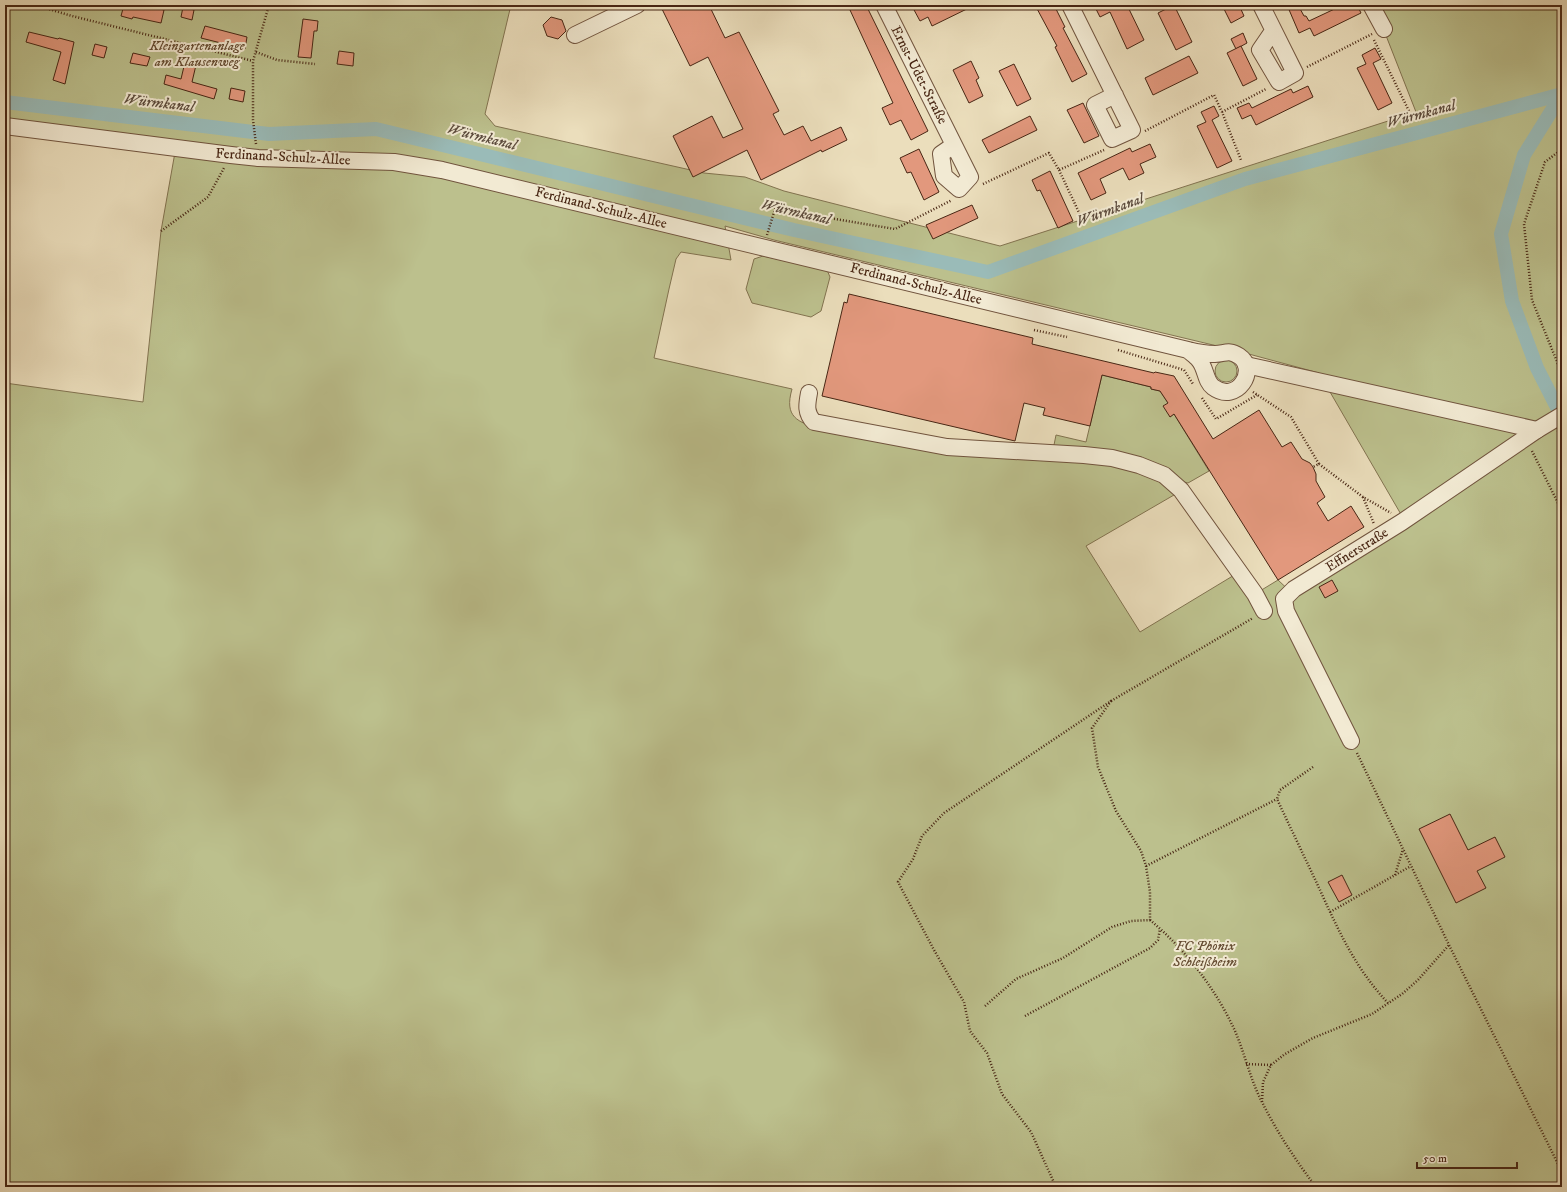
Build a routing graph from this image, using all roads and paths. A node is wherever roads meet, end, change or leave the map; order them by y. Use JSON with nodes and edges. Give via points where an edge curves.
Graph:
{"nodes":[{"id":1,"x":35,"y":5,"type":"edge"},
{"id":2,"x":269,"y":5,"type":"edge"},
{"id":3,"x":312,"y":5,"type":"edge"},
{"id":4,"x":637,"y":5,"type":"edge"},
{"id":5,"x":884,"y":5,"type":"edge"},
{"id":6,"x":1070,"y":5,"type":"edge"},
{"id":7,"x":1261,"y":5,"type":"edge"},
{"id":8,"x":1371,"y":5,"type":"edge"},
{"id":9,"x":322,"y":7,"type":"dead end"},
{"id":10,"x":1274,"y":30,"type":"junction"},
{"id":11,"x":1378,"y":32,"type":"junction"},
{"id":12,"x":575,"y":35,"type":"dead end"},
{"id":13,"x":256,"y":52,"type":"junction"},
{"id":14,"x":253,"y":61,"type":"junction"},
{"id":15,"x":315,"y":64,"type":"dead end"},
{"id":16,"x":1296,"y":73,"type":"junction"},
{"id":17,"x":1279,"y":82,"type":"junction"},
{"id":18,"x":1115,"y":95,"type":"dead end"},
{"id":19,"x":1409,"y":111,"type":"dead end"},
{"id":20,"x":1222,"y":112,"type":"junction"},
{"id":21,"x":5,"y":126,"type":"edge"},
{"id":22,"x":1142,"y":133,"type":"dead end"},
{"id":23,"x":255,"y":141,"type":"dead end"},
{"id":24,"x":954,"y":145,"type":"dead end"},
{"id":25,"x":1108,"y":149,"type":"dead end"},
{"id":26,"x":1562,"y":149,"type":"edge"},
{"id":27,"x":230,"y":155,"type":"junction"},
{"id":28,"x":1241,"y":160,"type":"dead end"},
{"id":29,"x":1059,"y":170,"type":"junction"},
{"id":30,"x":977,"y":187,"type":"dead end"},
{"id":31,"x":957,"y":197,"type":"dead end"},
{"id":32,"x":1083,"y":221,"type":"dead end"},
{"id":33,"x":161,"y":231,"type":"dead end"},
{"id":34,"x":763,"y":248,"type":"junction"},
{"id":35,"x":1034,"y":330,"type":"dead end"},
{"id":36,"x":1070,"y":338,"type":"dead end"},
{"id":37,"x":1114,"y":348,"type":"dead end"},
{"id":38,"x":1188,"y":350,"type":"junction"},
{"id":39,"x":1246,"y":366,"type":"junction"},
{"id":40,"x":1562,"y":374,"type":"edge"},
{"id":41,"x":1241,"y":386,"type":"junction"},
{"id":42,"x":1196,"y":389,"type":"dead end"},
{"id":43,"x":809,"y":393,"type":"dead end"},
{"id":44,"x":1200,"y":395,"type":"dead end"},
{"id":45,"x":1257,"y":395,"type":"junction"},
{"id":46,"x":1543,"y":426,"type":"edge"},
{"id":47,"x":1319,"y":464,"type":"junction"},
{"id":48,"x":1313,"y":467,"type":"dead end"},
{"id":49,"x":1363,"y":497,"type":"junction"},
{"id":50,"x":1562,"y":511,"type":"edge"},
{"id":51,"x":1402,"y":522,"type":"junction"},
{"id":52,"x":1378,"y":536,"type":"junction"},
{"id":53,"x":1264,"y":611,"type":"joint"},
{"id":54,"x":1111,"y":701,"type":"junction"},
{"id":55,"x":1351,"y":741,"type":"joint"},
{"id":56,"x":1313,"y":767,"type":"dead end"},
{"id":57,"x":1277,"y":798,"type":"junction"},
{"id":58,"x":1403,"y":848,"type":"junction"},
{"id":59,"x":1146,"y":866,"type":"junction"},
{"id":60,"x":1411,"y":866,"type":"junction"},
{"id":61,"x":1395,"y":875,"type":"junction"},
{"id":62,"x":1330,"y":912,"type":"junction"},
{"id":63,"x":1150,"y":920,"type":"junction"},
{"id":64,"x":1160,"y":928,"type":"junction"},
{"id":65,"x":1449,"y":945,"type":"junction"},
{"id":66,"x":1388,"y":1003,"type":"junction"},
{"id":67,"x":985,"y":1006,"type":"dead end"},
{"id":68,"x":1025,"y":1016,"type":"dead end"},
{"id":69,"x":1246,"y":1064,"type":"junction"},
{"id":70,"x":1271,"y":1064,"type":"junction"},
{"id":71,"x":1262,"y":1102,"type":"junction"},
{"id":72,"x":1562,"y":1172,"type":"edge"},
{"id":73,"x":1056,"y":1187,"type":"edge"},
{"id":74,"x":1316,"y":1187,"type":"edge"}],
"edges":[{"from":1,"to":14,"type":"path"},
{"from":2,"to":13,"type":"path"},
{"from":3,"to":9,"type":"path"},
{"from":4,"to":12,"type":"street"},
{"from":5,"to":24,"type":"street","name":"Ernst-Udet-Straße"},
{"from":6,"to":18,"type":"street"},
{"from":7,"to":10,"type":"street"},
{"from":8,"to":11,"type":"street"},
{"from":10,"to":16,"type":"street"},
{"from":10,"to":17,"type":"street","via":[[1260,50]]},
{"from":11,"to":16,"type":"path"},
{"from":11,"to":19,"type":"path"},
{"from":13,"to":14,"type":"path"},
{"from":13,"to":15,"type":"path","via":[[277,60]]},
{"from":14,"to":23,"type":"path","via":[[252,120]]},
{"from":16,"to":17,"type":"street"},
{"from":17,"to":20,"type":"path"},
{"from":20,"to":22,"type":"path","via":[[1214,95]]},
{"from":20,"to":28,"type":"path"},
{"from":21,"to":27,"type":"street","name":"Ferdinand-Schulz-Allee"},
{"from":25,"to":29,"type":"path"},
{"from":26,"to":40,"type":"path","via":[[1545,162],[1524,224],[1532,300]]},
{"from":27,"to":33,"type":"path","via":[[208,197]]},
{"from":27,"to":34,"type":"street","name":"Ferdinand-Schulz-Allee","via":[[394,162],[442,170]]},
{"from":29,"to":30,"type":"path","via":[[1049,153]]},
{"from":29,"to":32,"type":"path"},
{"from":31,"to":34,"type":"path","via":[[895,229],[775,209]]},
{"from":34,"to":38,"type":"street","name":"Ferdinand-Schulz-Allee"},
{"from":35,"to":36,"type":"path"},
{"from":37,"to":42,"type":"path","via":[[1184,370]]},
{"from":38,"to":39,"type":"street","name":"Ferdinand-Schulz-Allee","via":[[1216,354],[1226,352],[1240,356]]},
{"from":38,"to":41,"type":"street","via":[[1199,360],[1212,387],[1221,392],[1231,392]]},
{"from":39,"to":41,"type":"street","via":[[1246,377]]},
{"from":39,"to":46,"type":"street"},
{"from":41,"to":45,"type":"path"},
{"from":43,"to":53,"type":"street","via":[[807,411],[814,422],[947,447],[1084,454],[1139,464],[1164,476],[1181,490],[1255,594]]},
{"from":44,"to":45,"type":"path","via":[[1216,419]]},
{"from":45,"to":47,"type":"path","via":[[1291,417]]},
{"from":46,"to":50,"type":"path"},
{"from":46,"to":51,"type":"street","name":"Effnerstraße"},
{"from":47,"to":48,"type":"path"},
{"from":47,"to":49,"type":"path"},
{"from":49,"to":51,"type":"path"},
{"from":49,"to":52,"type":"path"},
{"from":51,"to":52,"type":"street","name":"Effnerstraße"},
{"from":52,"to":55,"type":"street","name":"Effnerstraße","via":[[1294,589],[1284,599],[1286,611]]},
{"from":53,"to":54,"type":"path"},
{"from":54,"to":59,"type":"path","via":[[1092,728],[1098,767],[1116,811],[1141,851]]},
{"from":54,"to":73,"type":"path","via":[[944,813],[922,836],[913,859],[898,882],[964,1002],[970,1031],[987,1053],[1002,1094],[1031,1132]]},
{"from":55,"to":58,"type":"path"},
{"from":56,"to":57,"type":"path","via":[[1280,790]]},
{"from":57,"to":59,"type":"path"},
{"from":57,"to":62,"type":"path"},
{"from":58,"to":60,"type":"path"},
{"from":58,"to":61,"type":"path"},
{"from":59,"to":63,"type":"path","via":[[1150,892]]},
{"from":60,"to":61,"type":"path"},
{"from":60,"to":65,"type":"path"},
{"from":61,"to":62,"type":"path"},
{"from":62,"to":66,"type":"path","via":[[1357,964]]},
{"from":63,"to":64,"type":"path"},
{"from":63,"to":67,"type":"path","via":[[1112,926],[1063,958],[1016,979]]},
{"from":64,"to":68,"type":"path","via":[[1158,940],[1150,948]]},
{"from":64,"to":69,"type":"path","via":[[1191,962],[1220,1000]]},
{"from":65,"to":66,"type":"path","via":[[1418,980]]},
{"from":65,"to":72,"type":"path"},
{"from":66,"to":70,"type":"path","via":[[1372,1014],[1313,1038]]},
{"from":69,"to":70,"type":"path"},
{"from":69,"to":71,"type":"path"},
{"from":70,"to":71,"type":"path","via":[[1263,1082]]},
{"from":71,"to":74,"type":"path","via":[[1297,1162]]}]}
